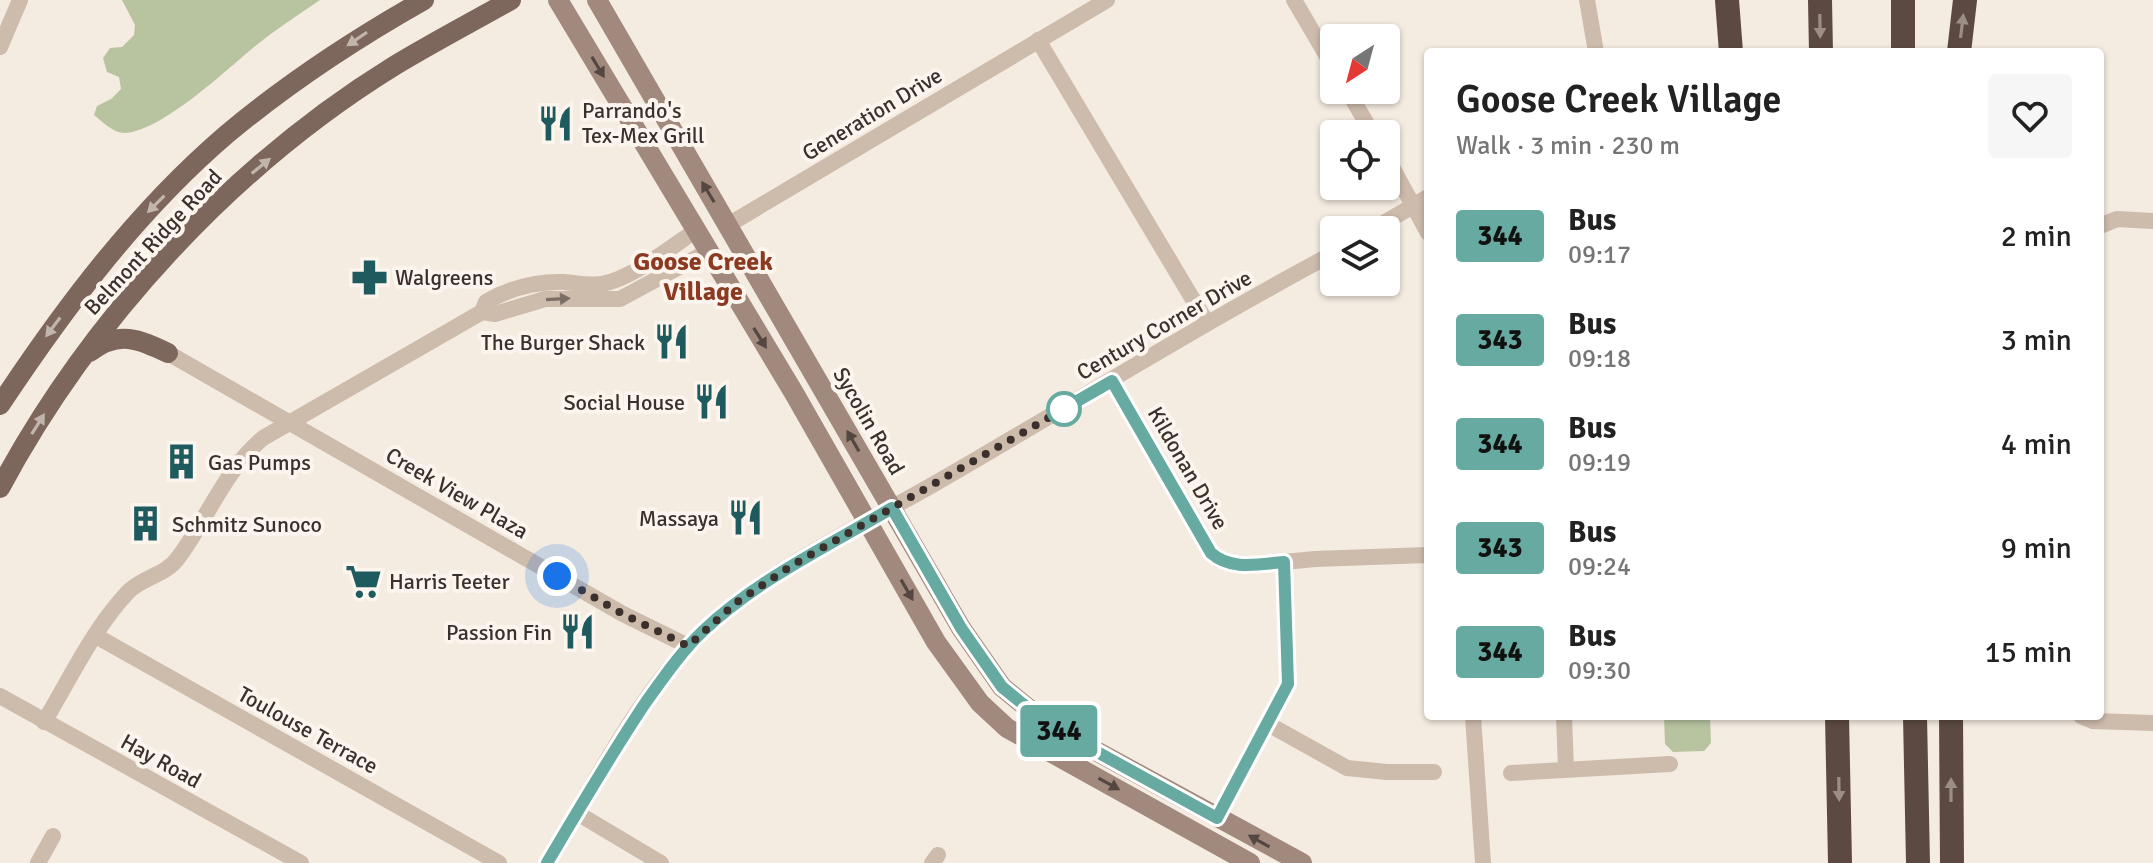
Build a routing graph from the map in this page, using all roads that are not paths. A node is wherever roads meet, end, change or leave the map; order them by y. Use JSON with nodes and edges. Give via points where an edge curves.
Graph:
{"nodes":[{"id":1,"x":20,"y":0,"type":"edge"},
{"id":2,"x":424,"y":0,"type":"edge"},
{"id":3,"x":511,"y":0,"type":"edge"},
{"id":4,"x":558,"y":0,"type":"edge"},
{"id":5,"x":597,"y":0,"type":"edge"},
{"id":6,"x":1107,"y":0,"type":"edge"},
{"id":7,"x":1294,"y":0,"type":"edge"},
{"id":8,"x":1587,"y":0,"type":"edge"},
{"id":9,"x":1820,"y":0,"type":"edge"},
{"id":10,"x":1903,"y":0,"type":"edge"},
{"id":11,"x":1965,"y":0,"type":"edge"},
{"id":12,"x":1728,"y":10,"type":"edge"},
{"id":13,"x":1038,"y":40,"type":"junction"},
{"id":14,"x":1320,"y":44,"type":"edge"},
{"id":15,"x":0,"y":47,"type":"edge"},
{"id":16,"x":1595,"y":48,"type":"edge"},
{"id":17,"x":1731,"y":48,"type":"edge"},
{"id":18,"x":1742,"y":48,"type":"edge"},
{"id":19,"x":1821,"y":48,"type":"edge"},
{"id":20,"x":1903,"y":48,"type":"edge"},
{"id":21,"x":1959,"y":48,"type":"edge"},
{"id":22,"x":1400,"y":174,"type":"edge"},
{"id":23,"x":1421,"y":201,"type":"edge"},
{"id":24,"x":1396,"y":216,"type":"edge"},
{"id":25,"x":2153,"y":221,"type":"edge"},
{"id":26,"x":2104,"y":224,"type":"edge"},
{"id":27,"x":728,"y":225,"type":"junction"},
{"id":28,"x":695,"y":231,"type":"junction"},
{"id":29,"x":707,"y":252,"type":"junction"},
{"id":30,"x":1320,"y":261,"type":"edge"},
{"id":31,"x":482,"y":312,"type":"junction"},
{"id":32,"x":1207,"y":323,"type":"junction"},
{"id":33,"x":168,"y":353,"type":"joint"},
{"id":34,"x":77,"y":361,"type":"junction"},
{"id":35,"x":1112,"y":381,"type":"junction"},
{"id":36,"x":0,"y":405,"type":"edge"},
{"id":37,"x":289,"y":422,"type":"junction"},
{"id":38,"x":0,"y":488,"type":"edge"},
{"id":39,"x":892,"y":508,"type":"junction"},
{"id":40,"x":868,"y":522,"type":"junction"},
{"id":41,"x":1424,"y":555,"type":"edge"},
{"id":42,"x":96,"y":636,"type":"junction"},
{"id":43,"x":688,"y":646,"type":"junction"},
{"id":44,"x":0,"y":696,"type":"edge"},
{"id":45,"x":1473,"y":720,"type":"edge"},
{"id":46,"x":1564,"y":720,"type":"edge"},
{"id":47,"x":1835,"y":720,"type":"edge"},
{"id":48,"x":1915,"y":720,"type":"edge"},
{"id":49,"x":1951,"y":720,"type":"edge"},
{"id":50,"x":2091,"y":720,"type":"edge"},
{"id":51,"x":44,"y":722,"type":"junction"},
{"id":52,"x":2153,"y":723,"type":"edge"},
{"id":53,"x":1268,"y":724,"type":"dead end"},
{"id":54,"x":1670,"y":764,"type":"dead end"},
{"id":55,"x":1566,"y":769,"type":"junction"},
{"id":56,"x":1434,"y":772,"type":"dead end"},
{"id":57,"x":1511,"y":773,"type":"dead end"},
{"id":58,"x":577,"y":813,"type":"junction"},
{"id":59,"x":53,"y":836,"type":"dead end"},
{"id":60,"x":38,"y":863,"type":"edge"},
{"id":61,"x":301,"y":863,"type":"edge"},
{"id":62,"x":499,"y":863,"type":"edge"},
{"id":63,"x":547,"y":863,"type":"edge"},
{"id":64,"x":661,"y":863,"type":"edge"},
{"id":65,"x":1250,"y":863,"type":"edge"},
{"id":66,"x":1302,"y":863,"type":"edge"},
{"id":67,"x":1483,"y":863,"type":"edge"},
{"id":68,"x":1840,"y":863,"type":"edge"},
{"id":69,"x":1918,"y":863,"type":"edge"},
{"id":70,"x":1952,"y":863,"type":"edge"}],
"edges":[{"from":1,"to":15,"type":"street"},
{"from":2,"to":36,"type":"main road","name":"Belmont Ridge Road","one_way":true,"via":[[365,33],[226,135],[100,265]]},
{"from":34,"to":3,"type":"main road","name":"Belmont Ridge Road","one_way":true,"via":[[184,238],[244,179],[393,66]]},
{"from":4,"to":28,"type":"main road","one_way":true},
{"from":27,"to":5,"type":"main road","name":"Sycolin Road","one_way":true},
{"from":6,"to":13,"type":"street","name":"Generation Drive"},
{"from":7,"to":14,"type":"street"},
{"from":8,"to":16,"type":"street"},
{"from":9,"to":19,"type":"highway","one_way":true},
{"from":10,"to":20,"type":"highway"},
{"from":21,"to":11,"type":"highway","one_way":true},
{"from":12,"to":17,"type":"highway"},
{"from":12,"to":18,"type":"highway"},
{"from":13,"to":27,"type":"street","name":"Generation Drive"},
{"from":13,"to":32,"type":"street"},
{"from":22,"to":23,"type":"street"},
{"from":23,"to":24,"type":"street"},
{"from":25,"to":26,"type":"street","via":[[2117,219]]},
{"from":39,"to":27,"type":"main road","name":"Sycolin Road","one_way":true},
{"from":28,"to":29,"type":"main road"},
{"from":28,"to":31,"type":"street","via":[[616,280],[512,288],[486,302]]},
{"from":31,"to":29,"type":"street","one_way":true,"via":[[495,314],[545,299],[620,299]]},
{"from":29,"to":40,"type":"main road","one_way":true},
{"from":30,"to":32,"type":"street","name":"Century Corner Drive"},
{"from":31,"to":37,"type":"street"},
{"from":32,"to":35,"type":"street","name":"Century Corner Drive"},
{"from":33,"to":34,"type":"main road","via":[[122,338],[103,341]]},
{"from":33,"to":37,"type":"street","name":"Creek View Plaza"},
{"from":38,"to":34,"type":"main road","name":"Belmont Ridge Road","one_way":true},
{"from":35,"to":39,"type":"street","name":"Century Corner Drive"},
{"from":35,"to":41,"type":"street","name":"Kildonan Drive","via":[[1219,560],[1243,566]]},
{"from":37,"to":42,"type":"street","via":[[244,454],[176,561],[130,590]]},
{"from":37,"to":43,"type":"street","name":"Creek View Plaza"},
{"from":39,"to":40,"type":"street","name":"Century Corner Drive"},
{"from":66,"to":39,"type":"main road","name":"Sycolin Road","one_way":true,"via":[[1050,726],[1002,687],[961,628]]},
{"from":40,"to":43,"type":"street","name":"Century Corner Drive","via":[[737,602]]},
{"from":40,"to":65,"type":"main road","one_way":true,"via":[[936,642],[980,703],[1007,728]]},
{"from":42,"to":51,"type":"street"},
{"from":42,"to":62,"type":"street","name":"Toulouse Terrace"},
{"from":43,"to":58,"type":"street","name":"Century Corner Drive","via":[[634,720]]},
{"from":44,"to":51,"type":"street","name":"Hay Road"},
{"from":45,"to":67,"type":"street"},
{"from":46,"to":55,"type":"street"},
{"from":47,"to":68,"type":"highway","one_way":true},
{"from":48,"to":69,"type":"highway"},
{"from":70,"to":49,"type":"highway","one_way":true},
{"from":50,"to":52,"type":"street"},
{"from":51,"to":61,"type":"street","name":"Hay Road"},
{"from":53,"to":56,"type":"street","via":[[1347,768]]},
{"from":54,"to":55,"type":"street"},
{"from":55,"to":57,"type":"street"},
{"from":58,"to":63,"type":"street","name":"Century Corner Drive"},
{"from":58,"to":64,"type":"street"},
{"from":59,"to":60,"type":"street"}]}
